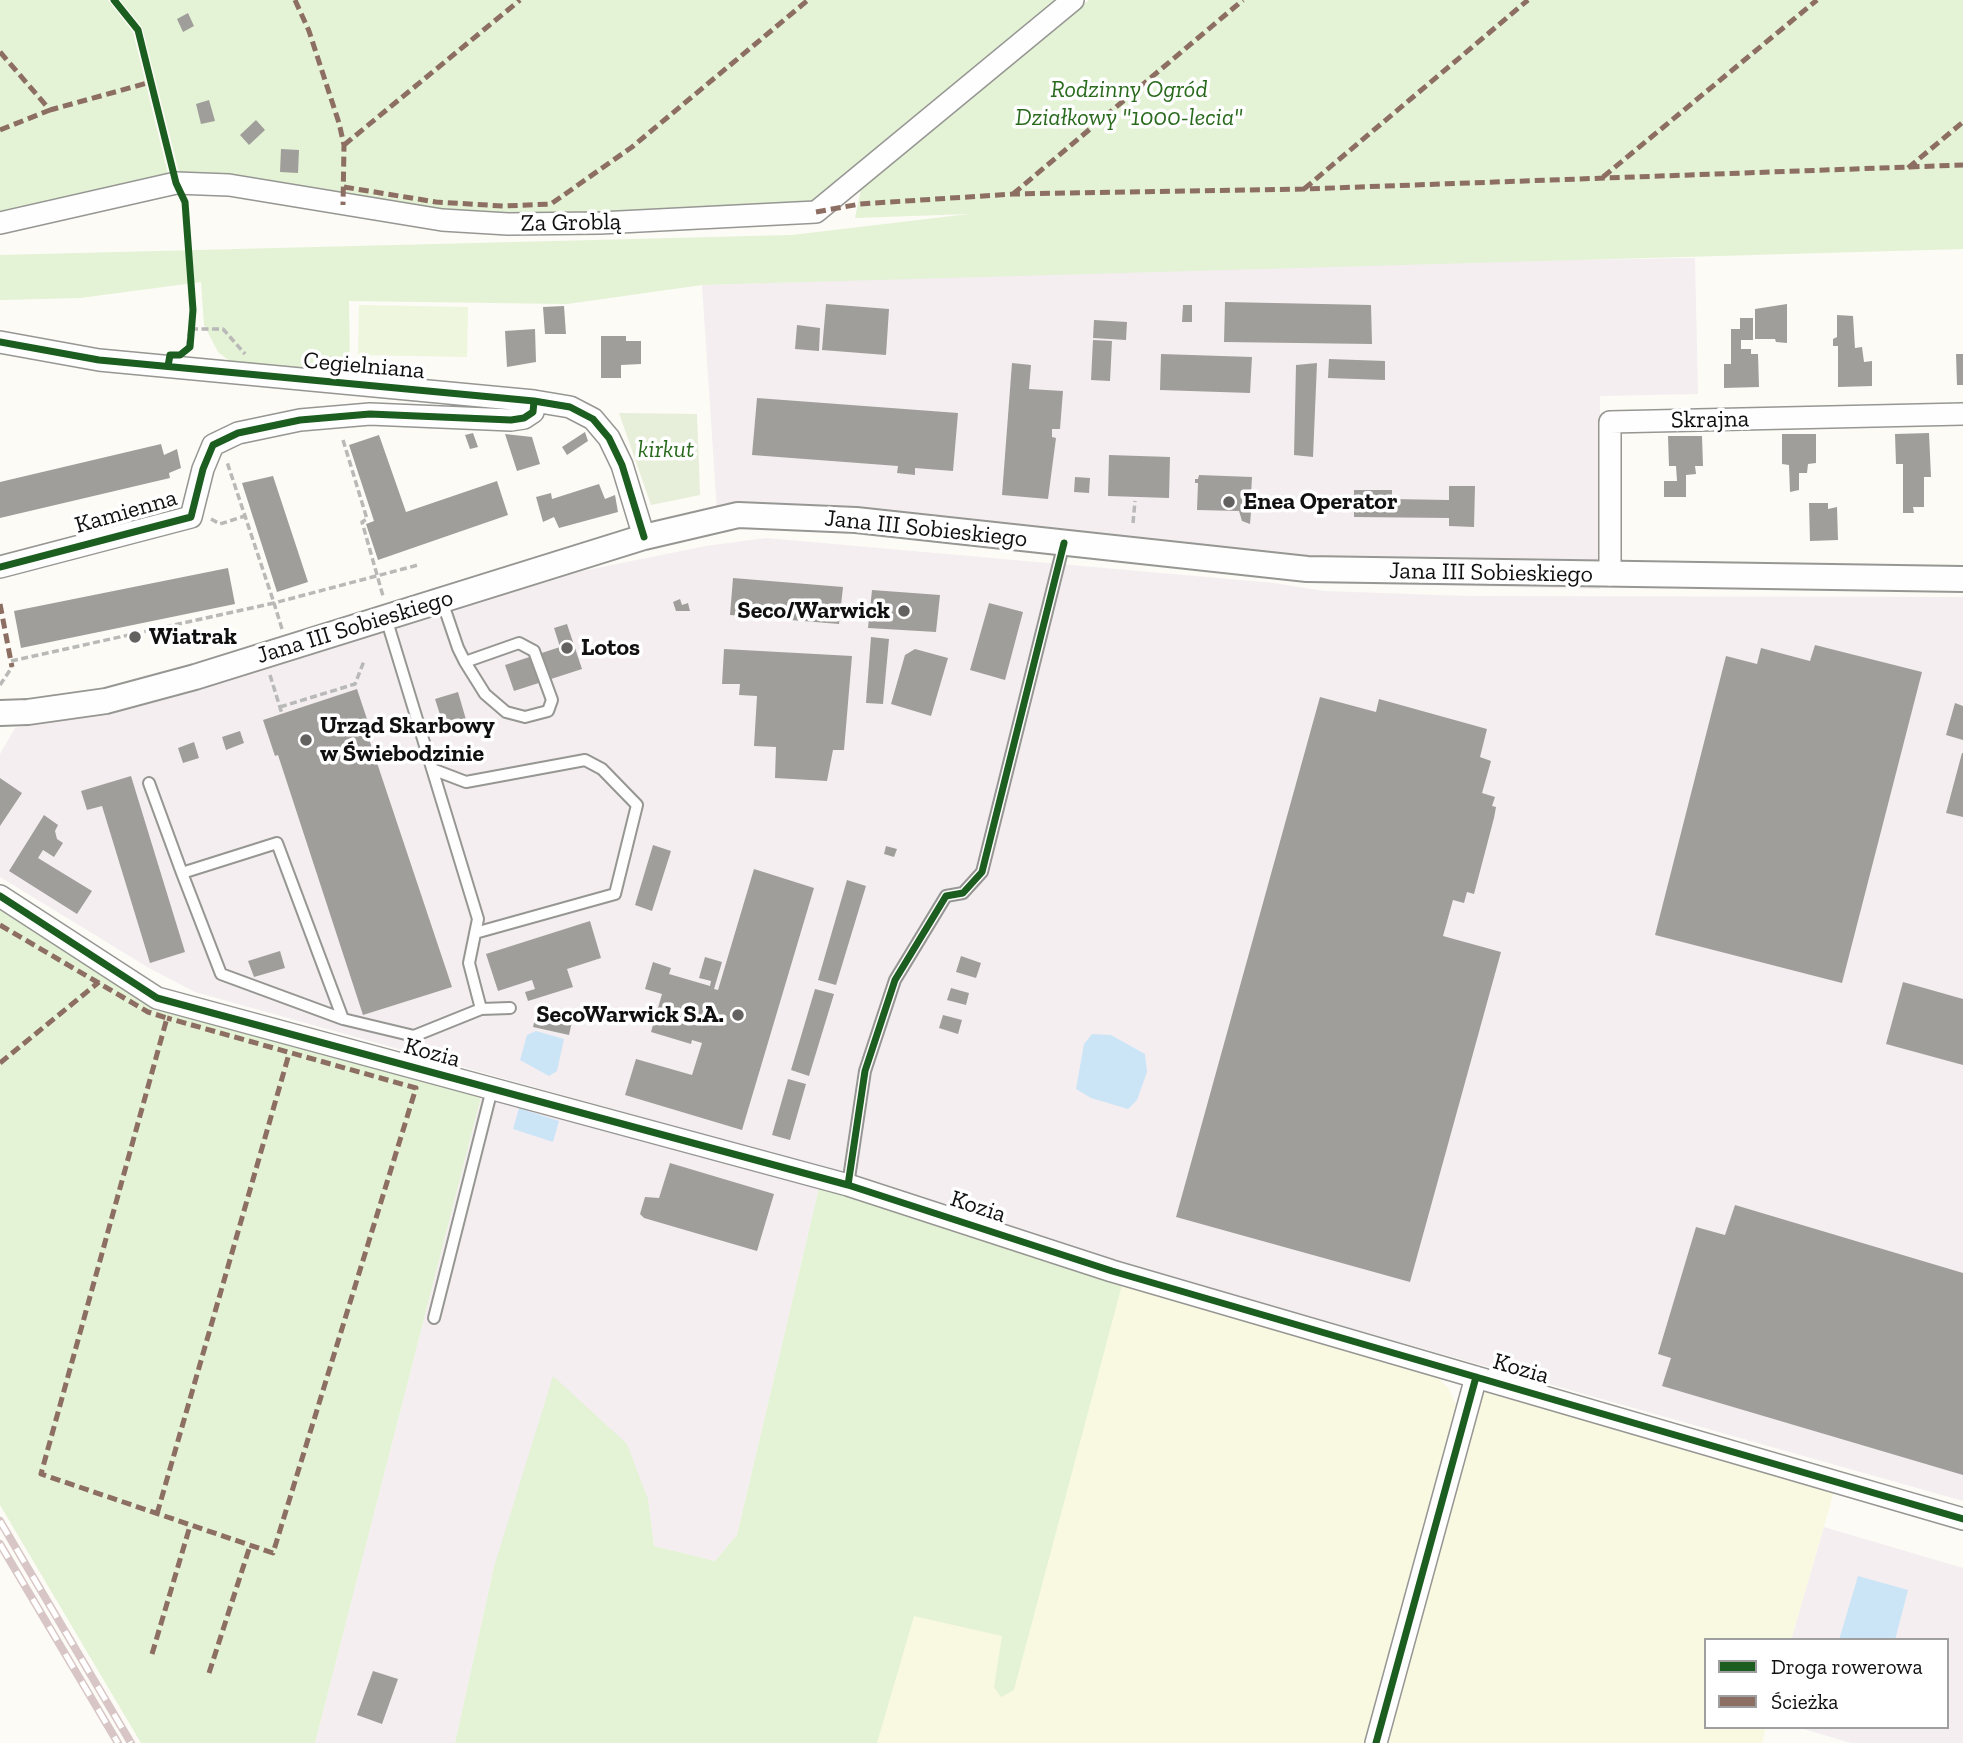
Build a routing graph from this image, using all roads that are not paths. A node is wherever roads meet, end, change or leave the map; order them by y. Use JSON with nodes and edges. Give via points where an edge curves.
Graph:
{"nodes":[{"id":1,"x":1073,"y":0,"type":"edge"},
{"id":2,"x":0,"y":223,"type":"edge"},
{"id":3,"x":0,"y":342,"type":"edge"},
{"id":4,"x":534,"y":401,"type":"junction"},
{"id":5,"x":1963,"y":414,"type":"edge"},
{"id":6,"x":644,"y":537,"type":"junction"},
{"id":7,"x":1064,"y":543,"type":"junction"},
{"id":8,"x":0,"y":567,"type":"edge"},
{"id":9,"x":1610,"y":575,"type":"junction"},
{"id":10,"x":1963,"y":579,"type":"edge"},
{"id":11,"x":442,"y":601,"type":"junction"},
{"id":12,"x":385,"y":607,"type":"junction"},
{"id":13,"x":465,"y":662,"type":"junction"},
{"id":14,"x":0,"y":713,"type":"edge"},
{"id":15,"x":432,"y":769,"type":"junction"},
{"id":16,"x":149,"y":783,"type":"dead end"},
{"id":17,"x":182,"y":873,"type":"junction"},
{"id":18,"x":0,"y":896,"type":"edge"},
{"id":19,"x":475,"y":933,"type":"junction"},
{"id":20,"x":510,"y":1007,"type":"dead end"},
{"id":21,"x":481,"y":1009,"type":"junction"},
{"id":22,"x":343,"y":1019,"type":"junction"},
{"id":23,"x":492,"y":1089,"type":"junction"},
{"id":24,"x":848,"y":1185,"type":"junction"},
{"id":25,"x":434,"y":1318,"type":"dead end"},
{"id":26,"x":1476,"y":1377,"type":"junction"},
{"id":27,"x":1963,"y":1519,"type":"edge"},
{"id":28,"x":1376,"y":1743,"type":"edge"}],
"edges":[{"from":1,"to":2,"type":"street","name":"Za Groblą","via":[[816,212],[508,224],[442,220],[229,185],[176,183]]},
{"from":3,"to":4,"type":"street","name":"Cegielniana","via":[[71,356]]},
{"from":4,"to":6,"type":"street","name":"Cegielniana","via":[[570,407],[602,428],[622,466]]},
{"from":4,"to":8,"type":"street","name":"Kamienna","via":[[533,412],[511,420],[370,414],[269,425],[239,433],[213,445],[191,517]]},
{"from":5,"to":9,"type":"street","name":"Skrajna","via":[[1610,422]]},
{"from":6,"to":7,"type":"street","name":"Jana III Sobieskiego","via":[[712,519],[778,515]]},
{"from":6,"to":11,"type":"street","name":"Jana III Sobieskiego"},
{"from":7,"to":9,"type":"street","name":"Jana III Sobieskiego","via":[[1307,569]]},
{"from":7,"to":24,"type":"lane","via":[[982,872],[963,892],[946,896],[895,980],[865,1071]]},
{"from":9,"to":10,"type":"street","name":"Jana III Sobieskiego"},
{"from":11,"to":12,"type":"street","name":"Jana III Sobieskiego"},
{"from":11,"to":13,"type":"lane"},
{"from":12,"to":14,"type":"street","name":"Jana III Sobieskiego","via":[[106,701]]},
{"from":12,"to":15,"type":"lane"},
{"from":13,"to":13,"type":"lane","via":[[485,694],[506,712],[525,717],[548,711],[552,700],[534,651],[519,643]]},
{"from":15,"to":19,"type":"lane","via":[[478,919]]},
{"from":15,"to":19,"type":"lane","via":[[466,782],[585,760],[601,769],[637,805],[615,894]]},
{"from":16,"to":17,"type":"lane"},
{"from":17,"to":22,"type":"lane","via":[[221,974]]},
{"from":17,"to":22,"type":"lane","via":[[277,843]]},
{"from":18,"to":23,"type":"street","name":"Kozia","via":[[157,998]]},
{"from":19,"to":21,"type":"lane","via":[[469,963]]},
{"from":20,"to":21,"type":"lane"},
{"from":21,"to":22,"type":"lane","via":[[414,1036]]},
{"from":23,"to":24,"type":"street","name":"Kozia"},
{"from":23,"to":25,"type":"lane"},
{"from":24,"to":26,"type":"street","name":"Kozia","via":[[1112,1271]]},
{"from":26,"to":27,"type":"street","name":"Kozia"},
{"from":26,"to":28,"type":"street"}]}
